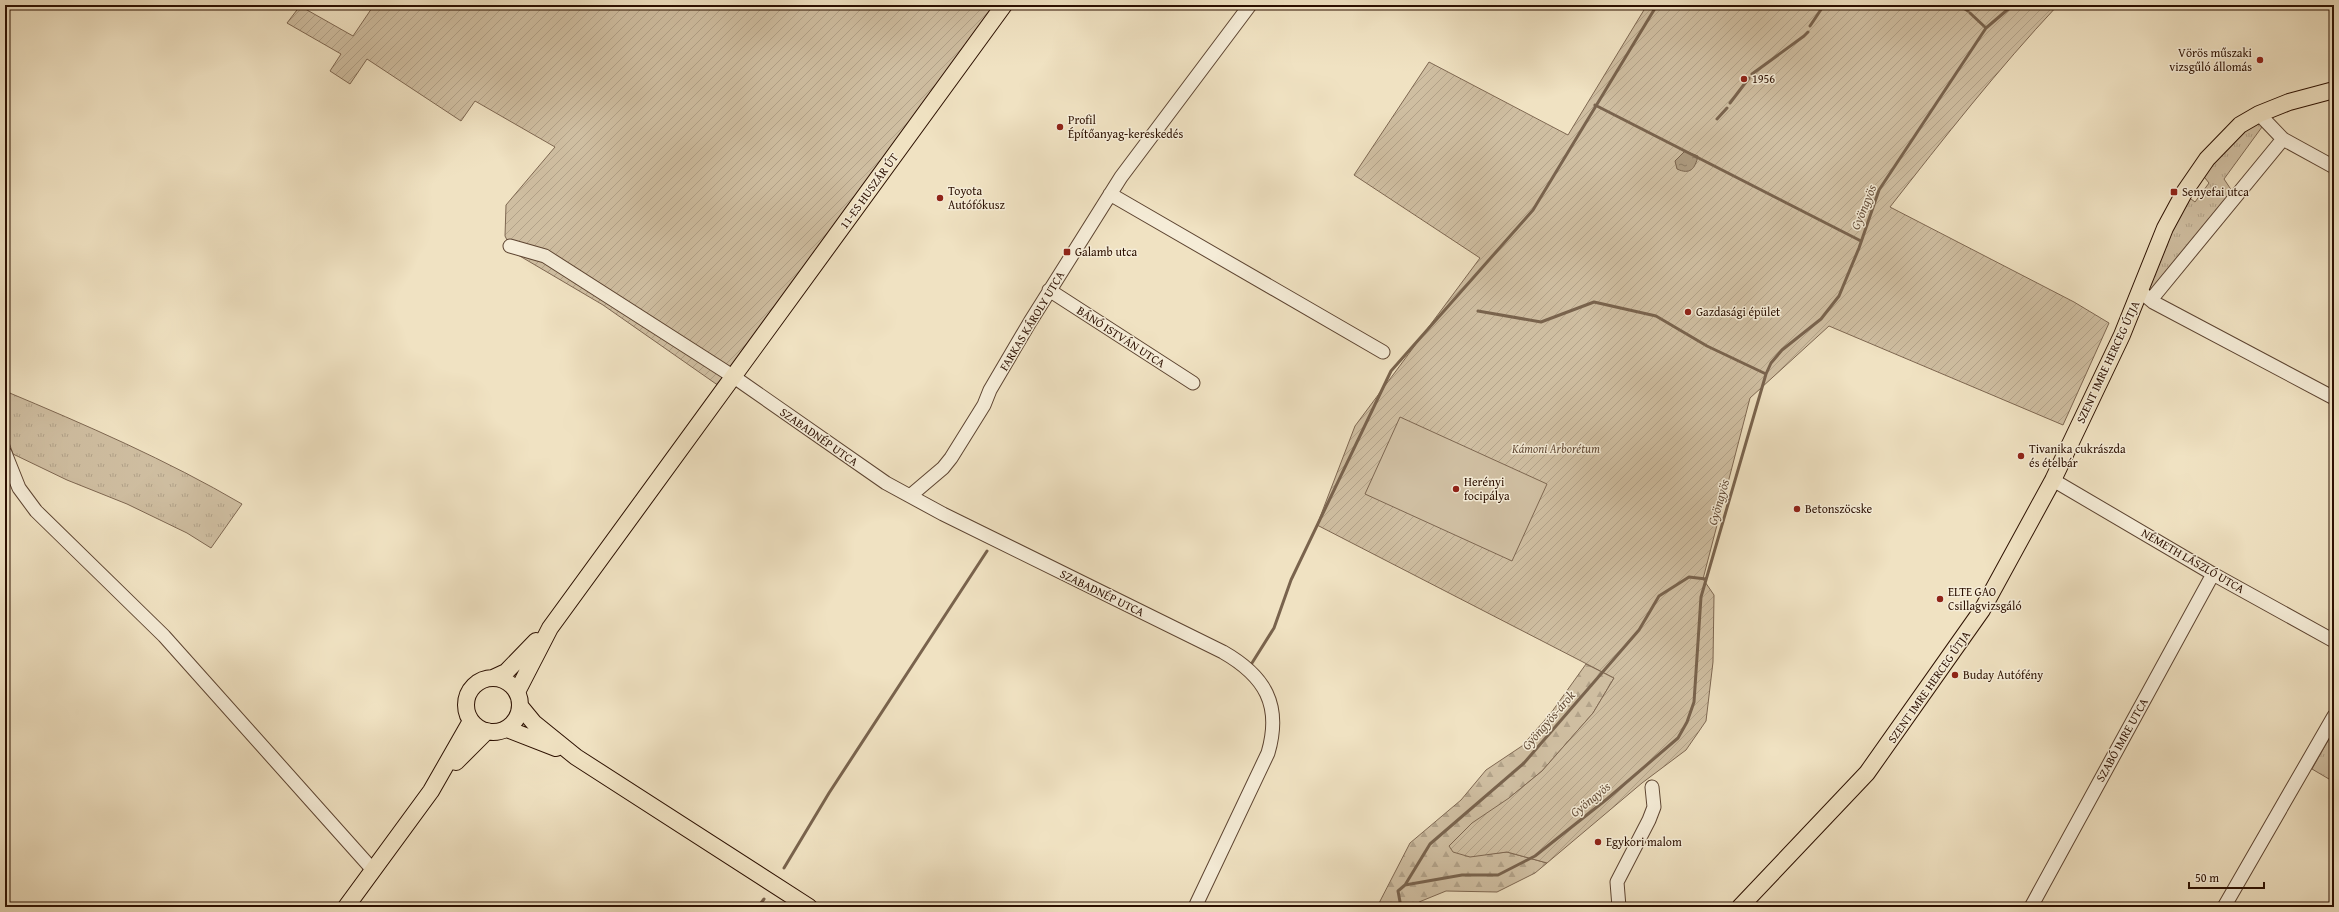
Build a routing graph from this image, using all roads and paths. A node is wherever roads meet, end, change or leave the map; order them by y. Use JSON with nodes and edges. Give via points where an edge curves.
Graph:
{"nodes":[{"id":1,"x":1004,"y":5,"type":"edge"},
{"id":2,"x":1250,"y":5,"type":"edge"},
{"id":3,"x":2334,"y":90,"type":"edge"},
{"id":4,"x":2259,"y":114,"type":"junction"},
{"id":5,"x":2283,"y":139,"type":"junction"},
{"id":6,"x":2334,"y":166,"type":"edge"},
{"id":7,"x":1110,"y":194,"type":"junction"},
{"id":8,"x":510,"y":246,"type":"dead end"},
{"id":9,"x":1049,"y":290,"type":"junction"},
{"id":10,"x":2141,"y":292,"type":"junction"},
{"id":11,"x":2154,"y":302,"type":"junction"},
{"id":12,"x":1383,"y":352,"type":"dead end"},
{"id":13,"x":734,"y":377,"type":"junction"},
{"id":14,"x":1193,"y":383,"type":"dead end"},
{"id":15,"x":2334,"y":398,"type":"edge"},
{"id":16,"x":5,"y":453,"type":"edge"},
{"id":17,"x":2053,"y":480,"type":"junction"},
{"id":18,"x":910,"y":496,"type":"junction"},
{"id":19,"x":2213,"y":574,"type":"junction"},
{"id":20,"x":550,"y":628,"type":"junction"},
{"id":21,"x":2334,"y":641,"type":"edge"},
{"id":22,"x":493,"y":678,"type":"junction"},
{"id":23,"x":519,"y":699,"type":"junction"},
{"id":24,"x":2334,"y":716,"type":"edge"},
{"id":25,"x":471,"y":721,"type":"junction"},
{"id":26,"x":506,"y":729,"type":"junction"},
{"id":27,"x":487,"y":731,"type":"junction"},
{"id":28,"x":576,"y":757,"type":"junction"},
{"id":29,"x":1652,"y":787,"type":"dead end"},
{"id":30,"x":431,"y":790,"type":"junction"},
{"id":31,"x":373,"y":870,"type":"junction"},
{"id":32,"x":346,"y":907,"type":"edge"},
{"id":33,"x":809,"y":907,"type":"edge"},
{"id":34,"x":1194,"y":907,"type":"edge"},
{"id":35,"x":1619,"y":907,"type":"edge"},
{"id":36,"x":1740,"y":907,"type":"edge"},
{"id":37,"x":2031,"y":907,"type":"edge"},
{"id":38,"x":2224,"y":907,"type":"edge"}],
"edges":[{"from":1,"to":13,"type":"main road","name":"11-ES HUSZÁR ÚT"},
{"from":2,"to":7,"type":"street","name":"FARKAS KÁROLY UTCA"},
{"from":3,"to":4,"type":"main road","name":"SZENT IMRE HERCEG ÚTJA","via":[[2289,102]]},
{"from":4,"to":5,"type":"street"},
{"from":4,"to":10,"type":"main road","name":"SZENT IMRE HERCEG ÚTJA","via":[[2240,125],[2220,144],[2185,191],[2165,228]]},
{"from":5,"to":6,"type":"street"},
{"from":5,"to":11,"type":"street","name":"SZENT IMRE HERCEG ÚTJA","via":[[2154,296]]},
{"from":7,"to":9,"type":"street","name":"FARKAS KÁROLY UTCA"},
{"from":7,"to":12,"type":"street"},
{"from":8,"to":13,"type":"street","name":"SZABADNÉP UTCA","via":[[545,256]]},
{"from":9,"to":14,"type":"street","name":"BÁNÓ ISTVÁN UTCA"},
{"from":9,"to":18,"type":"street","name":"FARKAS KÁROLY UTCA","via":[[951,458],[940,472]]},
{"from":10,"to":11,"type":"street"},
{"from":10,"to":17,"type":"main road","name":"SZENT IMRE HERCEG ÚTJA"},
{"from":11,"to":15,"type":"street"},
{"from":13,"to":18,"type":"street","name":"SZABADNÉP UTCA","via":[[864,469]]},
{"from":13,"to":20,"type":"main road","name":"11-ES HUSZÁR ÚT"},
{"from":16,"to":31,"type":"street","via":[[19,488],[36,511],[164,636]]},
{"from":17,"to":19,"type":"street","name":"NÉMETH LÁSZLÓ UTCA"},
{"from":17,"to":36,"type":"main road","name":"SZENT IMRE HERCEG ÚTJA","via":[[1982,610],[1867,773]]},
{"from":18,"to":34,"type":"street","name":"SZABADNÉP UTCA","via":[[1223,652],[1244,666],[1260,682],[1271,703],[1274,730],[1271,743]]},
{"from":19,"to":21,"type":"street","name":"NÉMETH LÁSZLÓ UTCA"},
{"from":19,"to":37,"type":"street","name":"SZABÓ IMRE UTCA"},
{"from":20,"to":22,"type":"main road","via":[[506,672]]},
{"from":20,"to":23,"type":"main road"},
{"from":22,"to":23,"type":"main road","via":[[511,685]]},
{"from":22,"to":25,"type":"main road","via":[[481,680],[470,690],[466,703]]},
{"from":23,"to":26,"type":"main road","via":[[516,719]]},
{"from":23,"to":28,"type":"main road","via":[[534,723]]},
{"from":24,"to":38,"type":"street"},
{"from":25,"to":27,"type":"main road","via":[[478,728]]},
{"from":25,"to":30,"type":"main road"},
{"from":26,"to":27,"type":"main road","via":[[497,732]]},
{"from":26,"to":28,"type":"main road"},
{"from":27,"to":30,"type":"main road","via":[[464,752]]},
{"from":28,"to":33,"type":"main road"},
{"from":29,"to":35,"type":"street","via":[[1654,807],[1617,882]]},
{"from":30,"to":31,"type":"main road"},
{"from":31,"to":32,"type":"main road"}]}
